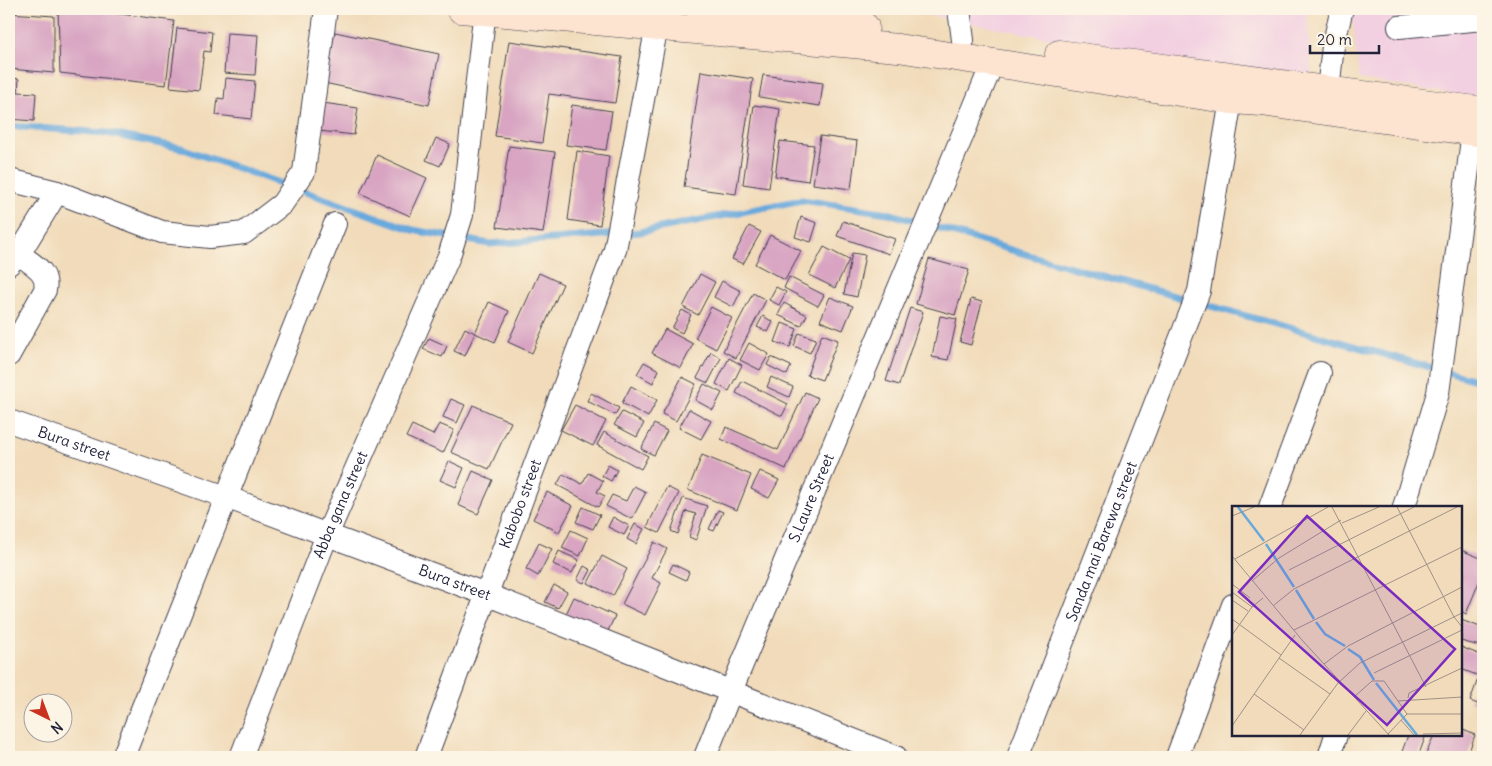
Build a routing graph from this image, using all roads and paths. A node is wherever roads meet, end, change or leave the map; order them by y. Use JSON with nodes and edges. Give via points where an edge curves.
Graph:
{"nodes":[{"id":1,"x":326,"y":9,"type":"edge"},
{"id":2,"x":700,"y":9,"type":"edge"},
{"id":3,"x":959,"y":9,"type":"edge"},
{"id":4,"x":1342,"y":9,"type":"edge"},
{"id":5,"x":477,"y":10,"type":"edge"},
{"id":6,"x":1483,"y":18,"type":"edge"},
{"id":7,"x":656,"y":25,"type":"junction"},
{"id":8,"x":1399,"y":27,"type":"dead end"},
{"id":9,"x":963,"y":40,"type":"junction"},
{"id":10,"x":992,"y":62,"type":"junction"},
{"id":11,"x":1328,"y":90,"type":"junction"},
{"id":12,"x":1231,"y":100,"type":"junction"},
{"id":13,"x":1480,"y":125,"type":"edge"},
{"id":14,"x":9,"y":180,"type":"edge"},
{"id":15,"x":57,"y":192,"type":"junction"},
{"id":16,"x":335,"y":224,"type":"dead end"},
{"id":17,"x":14,"y":259,"type":"edge"},
{"id":18,"x":9,"y":355,"type":"edge"},
{"id":19,"x":1320,"y":373,"type":"dead end"},
{"id":20,"x":9,"y":421,"type":"edge"},
{"id":21,"x":226,"y":497,"type":"junction"},
{"id":22,"x":1270,"y":506,"type":"edge"},
{"id":23,"x":1404,"y":506,"type":"edge"},
{"id":24,"x":327,"y":535,"type":"junction"},
{"id":25,"x":488,"y":595,"type":"junction"},
{"id":26,"x":1232,"y":608,"type":"edge"},
{"id":27,"x":731,"y":691,"type":"junction"},
{"id":28,"x":1336,"y":736,"type":"edge"},
{"id":29,"x":123,"y":757,"type":"edge"},
{"id":30,"x":241,"y":757,"type":"edge"},
{"id":31,"x":426,"y":757,"type":"edge"},
{"id":32,"x":706,"y":757,"type":"edge"},
{"id":33,"x":896,"y":757,"type":"edge"},
{"id":34,"x":1018,"y":757,"type":"edge"},
{"id":35,"x":1177,"y":757,"type":"edge"},
{"id":36,"x":1329,"y":757,"type":"edge"}],
"edges":[{"from":1,"to":15,"type":"street","via":[[304,172],[282,204],[244,232],[210,238],[162,232]]},
{"from":2,"to":9,"type":"main road"},
{"from":3,"to":9,"type":"street"},
{"from":4,"to":11,"type":"street","via":[[1333,46]]},
{"from":5,"to":7,"type":"main road"},
{"from":5,"to":24,"type":"street","name":"Abba gana street","via":[[462,216],[449,256]]},
{"from":6,"to":8,"type":"street"},
{"from":7,"to":10,"type":"main road","via":[[898,48]]},
{"from":7,"to":25,"type":"street","name":"Kabobo street","via":[[615,250]]},
{"from":9,"to":11,"type":"main road"},
{"from":10,"to":12,"type":"main road"},
{"from":10,"to":27,"type":"street","name":"S.Laure Street"},
{"from":11,"to":13,"type":"main road"},
{"from":12,"to":13,"type":"main road"},
{"from":12,"to":34,"type":"street","name":"Sanda mai Barewa street","via":[[1199,291]]},
{"from":13,"to":23,"type":"street","via":[[1438,393]]},
{"from":14,"to":15,"type":"street"},
{"from":15,"to":17,"type":"street"},
{"from":16,"to":21,"type":"street"},
{"from":17,"to":18,"type":"street","via":[[44,273],[46,281]]},
{"from":19,"to":22,"type":"street"},
{"from":20,"to":21,"type":"street","name":"Bura street"},
{"from":21,"to":24,"type":"street","name":"Bura street"},
{"from":21,"to":29,"type":"street"},
{"from":24,"to":25,"type":"street","name":"Bura street"},
{"from":24,"to":30,"type":"street","name":"Abba gana street"},
{"from":25,"to":27,"type":"street","name":"Bura street"},
{"from":25,"to":31,"type":"street","name":"Kabobo street"},
{"from":26,"to":35,"type":"street"},
{"from":27,"to":32,"type":"street","name":"S.Laure Street"},
{"from":27,"to":33,"type":"street","name":"Bura street"},
{"from":28,"to":36,"type":"street"}]}
